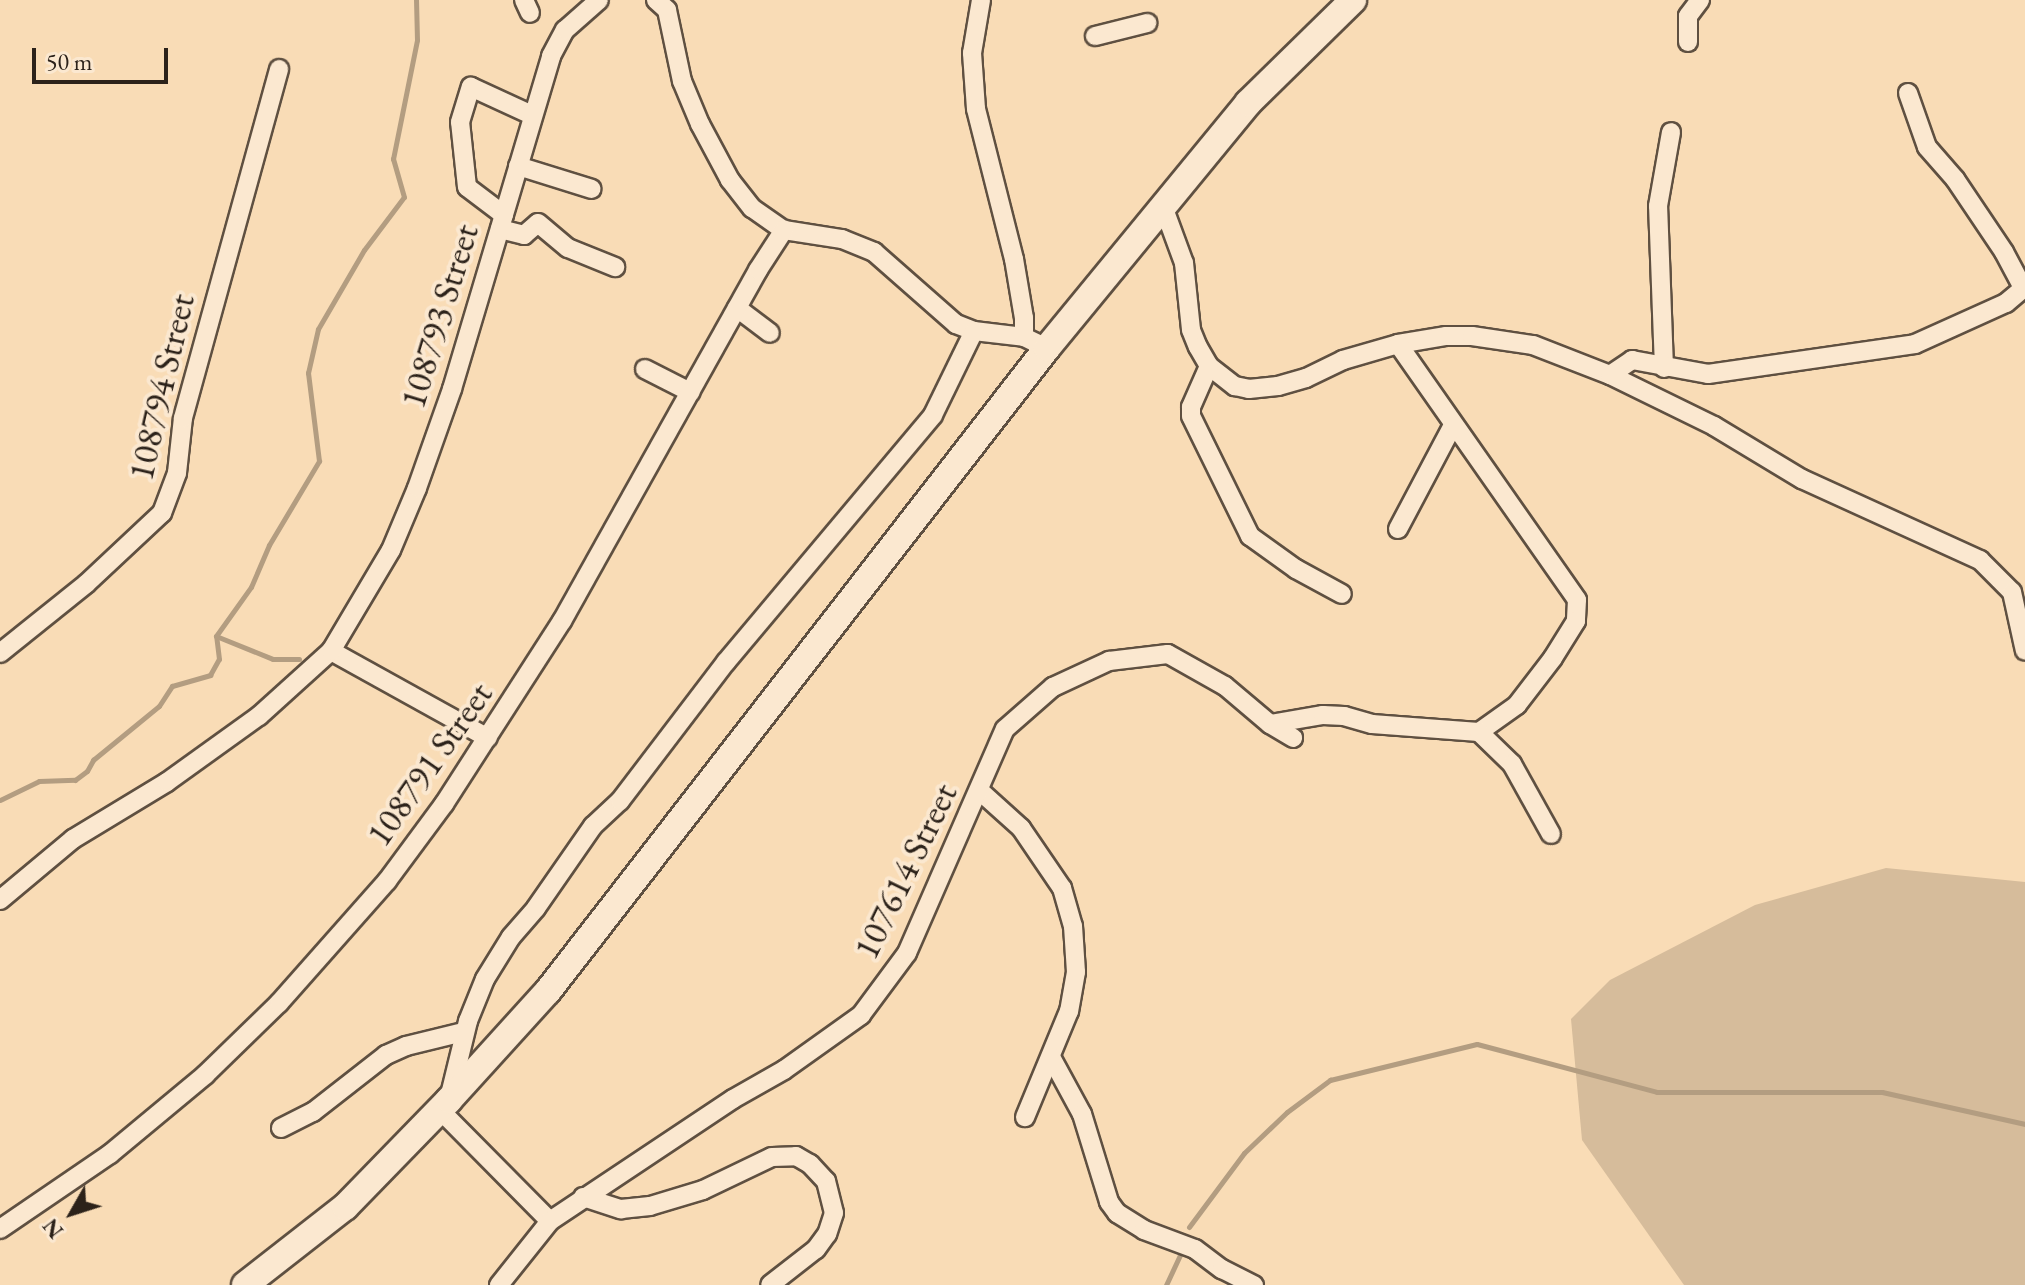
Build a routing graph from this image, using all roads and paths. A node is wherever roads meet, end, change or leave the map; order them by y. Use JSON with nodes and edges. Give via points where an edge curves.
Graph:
{"nodes":[{"id":1,"x":599,"y":0,"type":"edge"},
{"id":2,"x":1353,"y":0,"type":"edge"},
{"id":3,"x":1700,"y":0,"type":"edge"},
{"id":4,"x":660,"y":1,"type":"edge"},
{"id":5,"x":980,"y":2,"type":"edge"},
{"id":6,"x":1147,"y":23,"type":"dead end"},
{"id":7,"x":1095,"y":36,"type":"dead end"},
{"id":8,"x":1688,"y":42,"type":"dead end"},
{"id":9,"x":279,"y":69,"type":"dead end"},
{"id":10,"x":1908,"y":93,"type":"dead end"},
{"id":11,"x":532,"y":115,"type":"junction"},
{"id":12,"x":1671,"y":132,"type":"dead end"},
{"id":13,"x":518,"y":166,"type":"junction"},
{"id":14,"x":592,"y":189,"type":"dead end"},
{"id":15,"x":1163,"y":206,"type":"junction"},
{"id":16,"x":502,"y":222,"type":"junction"},
{"id":17,"x":784,"y":230,"type":"junction"},
{"id":18,"x":615,"y":267,"type":"dead end"},
{"id":19,"x":2023,"y":286,"type":"edge"},
{"id":20,"x":737,"y":308,"type":"junction"},
{"id":21,"x":974,"y":331,"type":"junction"},
{"id":22,"x":770,"y":333,"type":"dead end"},
{"id":23,"x":1036,"y":342,"type":"junction"},
{"id":24,"x":1398,"y":344,"type":"junction"},
{"id":25,"x":1209,"y":366,"type":"junction"},
{"id":26,"x":1664,"y":368,"type":"junction"},
{"id":27,"x":645,"y":369,"type":"dead end"},
{"id":28,"x":1610,"y":375,"type":"junction"},
{"id":29,"x":690,"y":392,"type":"junction"},
{"id":30,"x":1453,"y":425,"type":"junction"},
{"id":31,"x":1398,"y":529,"type":"dead end"},
{"id":32,"x":1342,"y":594,"type":"dead end"},
{"id":33,"x":2021,"y":612,"type":"edge"},
{"id":34,"x":331,"y":651,"type":"junction"},
{"id":35,"x":2025,"y":651,"type":"edge"},
{"id":36,"x":0,"y":653,"type":"edge"},
{"id":37,"x":1270,"y":724,"type":"junction"},
{"id":38,"x":1479,"y":732,"type":"junction"},
{"id":39,"x":488,"y":738,"type":"junction"},
{"id":40,"x":1293,"y":738,"type":"dead end"},
{"id":41,"x":981,"y":792,"type":"junction"},
{"id":42,"x":1551,"y":834,"type":"dead end"},
{"id":43,"x":0,"y":900,"type":"edge"},
{"id":44,"x":463,"y":1032,"type":"junction"},
{"id":45,"x":1051,"y":1057,"type":"junction"},
{"id":46,"x":444,"y":1105,"type":"junction"},
{"id":47,"x":1025,"y":1117,"type":"dead end"},
{"id":48,"x":281,"y":1128,"type":"dead end"},
{"id":49,"x":583,"y":1197,"type":"junction"},
{"id":50,"x":550,"y":1221,"type":"junction"},
{"id":51,"x":0,"y":1229,"type":"edge"},
{"id":52,"x":245,"y":1285,"type":"edge"},
{"id":53,"x":499,"y":1285,"type":"edge"},
{"id":54,"x":770,"y":1285,"type":"edge"},
{"id":55,"x":1254,"y":1285,"type":"edge"}],
"edges":[{"from":1,"to":11,"type":"street","name":"108793 Street","via":[[559,40]]},
{"from":2,"to":15,"type":"main road","via":[[1248,103]]},
{"from":3,"to":8,"type":"street","via":[[1688,16]]},
{"from":4,"to":17,"type":"street","via":[[700,124],[741,195]]},
{"from":5,"to":23,"type":"street","via":[[972,53],[976,109],[1024,318]]},
{"from":6,"to":7,"type":"street"},
{"from":9,"to":36,"type":"street","name":"108794 Street","via":[[183,418],[177,473],[162,513],[86,584]]},
{"from":10,"to":19,"type":"street","via":[[1927,147],[1955,179]]},
{"from":11,"to":13,"type":"street","name":"108793 Street"},
{"from":11,"to":16,"type":"street","via":[[471,87],[460,122],[467,187]]},
{"from":12,"to":26,"type":"street","via":[[1658,206]]},
{"from":13,"to":14,"type":"street"},
{"from":13,"to":16,"type":"street","name":"108793 Street"},
{"from":15,"to":23,"type":"main road"},
{"from":15,"to":25,"type":"street","via":[[1184,263],[1191,330]]},
{"from":16,"to":18,"type":"street","via":[[524,235],[538,223],[568,248]]},
{"from":16,"to":34,"type":"street","name":"108793 Street","via":[[417,488],[391,550]]},
{"from":17,"to":20,"type":"street","name":"108791 Street"},
{"from":17,"to":21,"type":"street","via":[[842,239],[874,252],[941,314]]},
{"from":19,"to":26,"type":"street","via":[[2006,303],[1915,344],[1708,374]]},
{"from":20,"to":22,"type":"street"},
{"from":20,"to":29,"type":"street","name":"108791 Street"},
{"from":21,"to":23,"type":"street"},
{"from":21,"to":44,"type":"street","via":[[933,415],[726,662],[620,801],[593,826],[511,937],[485,979]]},
{"from":23,"to":46,"type":"main road","via":[[548,991]]},
{"from":24,"to":25,"type":"street","via":[[1278,386],[1235,386]]},
{"from":24,"to":28,"type":"street","via":[[1446,336],[1498,339],[1533,345]]},
{"from":24,"to":30,"type":"street"},
{"from":25,"to":32,"type":"street","via":[[1191,416],[1250,536]]},
{"from":26,"to":28,"type":"street","via":[[1632,360]]},
{"from":27,"to":29,"type":"street"},
{"from":28,"to":33,"type":"street","via":[[1714,426],[1802,479],[1971,554],[2012,592]]},
{"from":29,"to":39,"type":"street","name":"108791 Street","via":[[562,621]]},
{"from":30,"to":31,"type":"street"},
{"from":30,"to":38,"type":"street","via":[[1570,589],[1578,608],[1576,621],[1553,658],[1517,705]]},
{"from":33,"to":35,"type":"street"},
{"from":34,"to":39,"type":"street"},
{"from":34,"to":43,"type":"street","name":"108793 Street","via":[[259,716],[179,774],[73,839]]},
{"from":37,"to":38,"type":"street","via":[[1323,715]]},
{"from":37,"to":40,"type":"street","name":"107614 Street"},
{"from":37,"to":41,"type":"street","name":"107614 Street","via":[[1225,686],[1168,654],[1109,661],[1053,687],[1005,729]]},
{"from":38,"to":42,"type":"street","via":[[1512,764]]},
{"from":39,"to":51,"type":"street","name":"108791 Street","via":[[387,881],[268,1014],[110,1154]]},
{"from":41,"to":45,"type":"street","via":[[1021,828],[1062,888],[1073,926],[1076,972],[1069,1011]]},
{"from":41,"to":49,"type":"street","name":"107614 Street","via":[[907,953],[861,1015]]},
{"from":44,"to":46,"type":"street"},
{"from":44,"to":48,"type":"street","via":[[386,1055],[313,1112]]},
{"from":45,"to":47,"type":"street"},
{"from":45,"to":55,"type":"street","via":[[1082,1114],[1117,1213],[1144,1230],[1195,1249]]},
{"from":46,"to":50,"type":"street"},
{"from":46,"to":52,"type":"main road","via":[[345,1207]]},
{"from":49,"to":50,"type":"street","name":"107614 Street"},
{"from":49,"to":54,"type":"street","via":[[621,1209],[650,1206],[703,1190],[772,1157],[796,1156],[826,1181],[834,1213],[816,1249]]},
{"from":50,"to":53,"type":"street","name":"107614 Street"}]}
